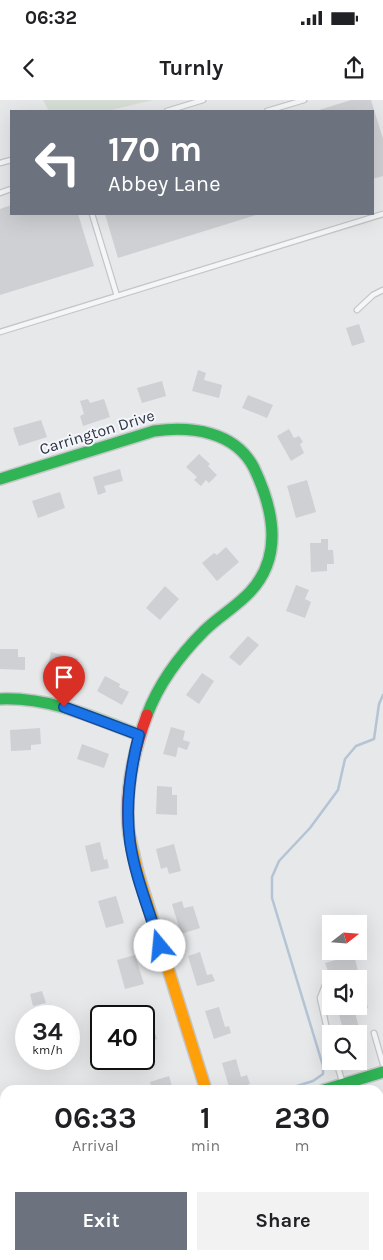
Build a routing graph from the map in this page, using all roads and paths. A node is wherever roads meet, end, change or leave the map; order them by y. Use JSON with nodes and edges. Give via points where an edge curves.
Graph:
{"nodes":[{"id":1,"x":203,"y":100,"type":"edge"},
{"id":2,"x":304,"y":100,"type":"edge"},
{"id":3,"x":171,"y":110,"type":"edge"},
{"id":4,"x":270,"y":110,"type":"edge"},
{"id":5,"x":383,"y":214,"type":"edge"},
{"id":6,"x":92,"y":215,"type":"edge"},
{"id":7,"x":383,"y":290,"type":"edge"},
{"id":8,"x":117,"y":296,"type":"junction"},
{"id":9,"x":357,"y":310,"type":"dead end"},
{"id":10,"x":0,"y":332,"type":"edge"},
{"id":11,"x":0,"y":478,"type":"edge"},
{"id":12,"x":0,"y":699,"type":"edge"},
{"id":13,"x":139,"y":735,"type":"junction"},
{"id":14,"x":322,"y":993,"type":"edge"},
{"id":15,"x":322,"y":1007,"type":"edge"},
{"id":16,"x":374,"y":1033,"type":"dead end"},
{"id":17,"x":383,"y":1064,"type":"edge"},
{"id":18,"x":339,"y":1070,"type":"edge"},
{"id":19,"x":383,"y":1072,"type":"edge"},
{"id":20,"x":343,"y":1084,"type":"junction"},
{"id":21,"x":204,"y":1085,"type":"edge"},
{"id":22,"x":340,"y":1085,"type":"edge"}],
"edges":[{"from":1,"to":3,"type":"lane"},
{"from":2,"to":4,"type":"lane"},
{"from":5,"to":8,"type":"lane"},
{"from":6,"to":8,"type":"lane"},
{"from":7,"to":9,"type":"lane"},
{"from":8,"to":10,"type":"lane"},
{"from":11,"to":13,"type":"street","name":"Carrington Drive","via":[[175,427],[202,430],[222,438],[235,445],[249,460],[267,500],[273,523],[268,563],[247,597],[204,631],[165,678]]},
{"from":12,"to":13,"type":"street","via":[[34,700],[64,707]]},
{"from":13,"to":21,"type":"street","name":"Carrington Drive","via":[[128,799],[130,842]]},
{"from":14,"to":15,"type":"lane"},
{"from":16,"to":17,"type":"lane"},
{"from":18,"to":20,"type":"lane"},
{"from":19,"to":20,"type":"street"},
{"from":20,"to":22,"type":"street"}]}
